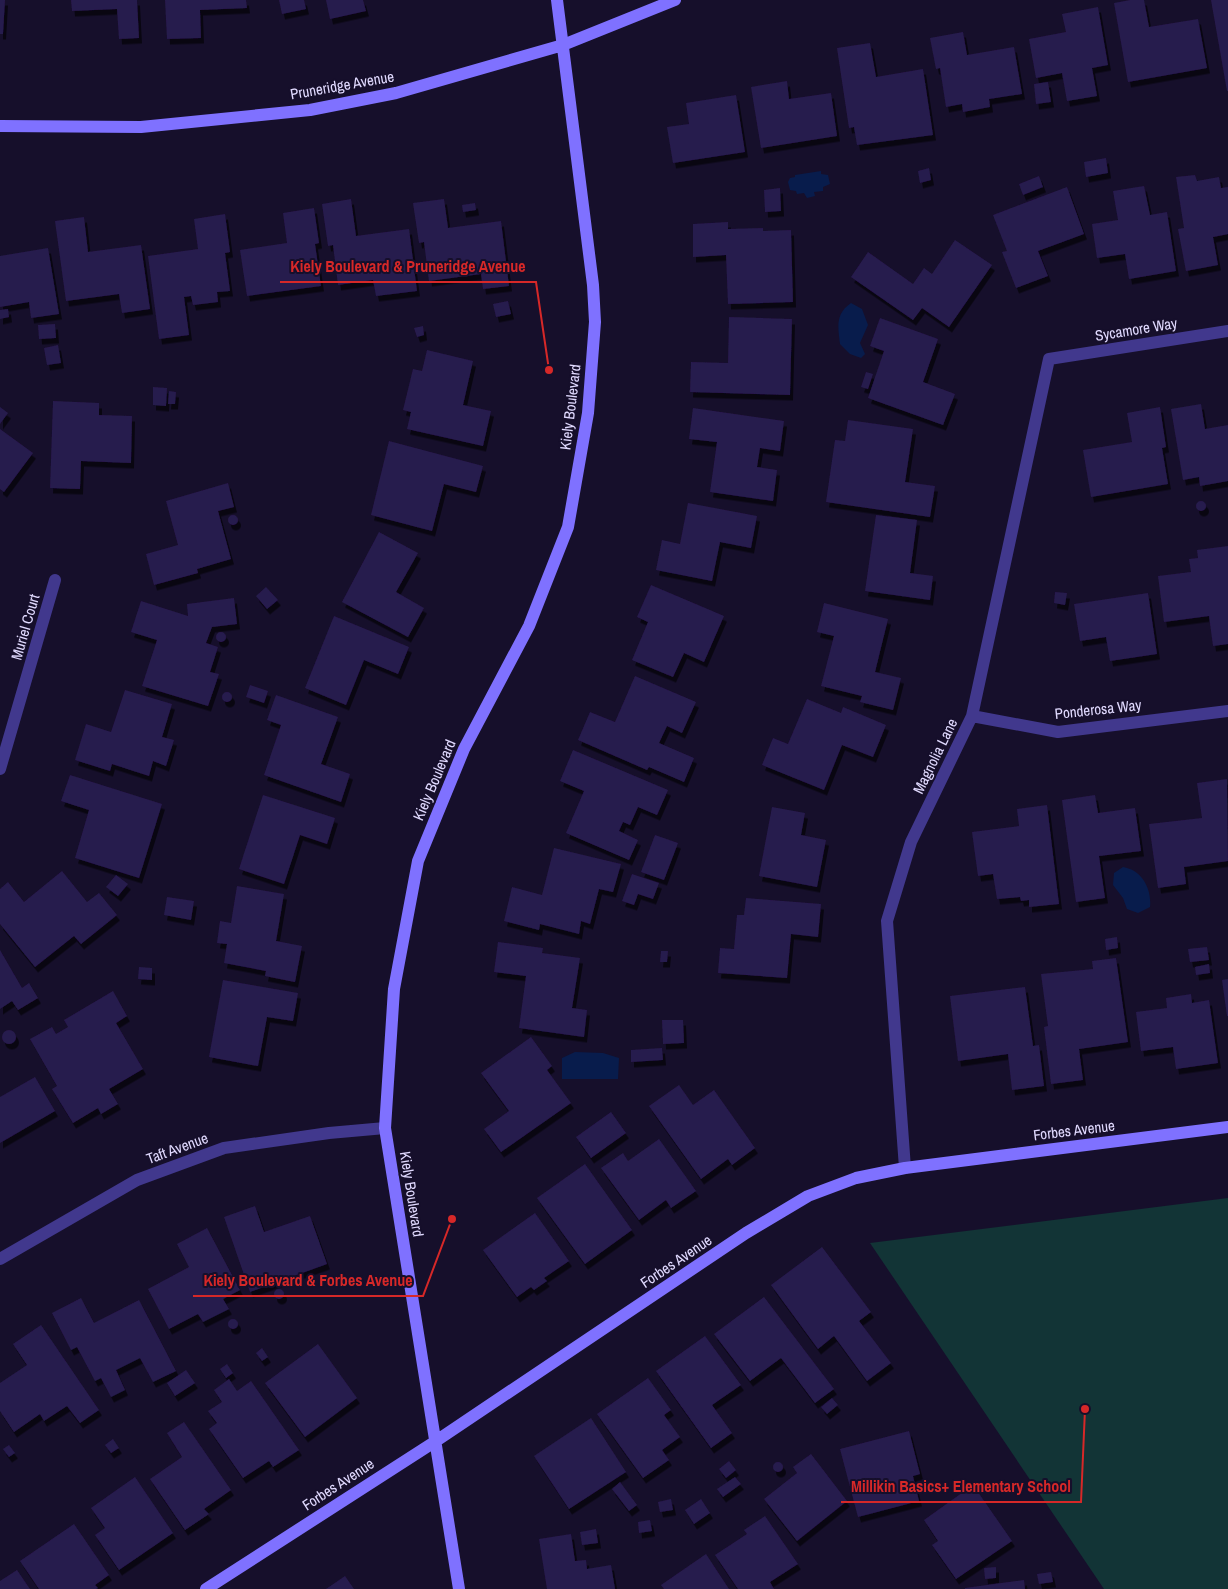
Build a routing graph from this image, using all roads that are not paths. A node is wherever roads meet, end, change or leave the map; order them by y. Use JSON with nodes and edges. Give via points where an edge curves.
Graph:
{"nodes":[{"id":1,"x":557,"y":0,"type":"edge"},
{"id":2,"x":675,"y":0,"type":"edge"},
{"id":3,"x":563,"y":45,"type":"junction"},
{"id":4,"x":0,"y":126,"type":"edge"},
{"id":5,"x":1228,"y":331,"type":"edge"},
{"id":6,"x":1049,"y":359,"type":"joint"},
{"id":7,"x":55,"y":580,"type":"dead end"},
{"id":8,"x":1228,"y":710,"type":"edge"},
{"id":9,"x":972,"y":716,"type":"junction"},
{"id":10,"x":0,"y":769,"type":"edge"},
{"id":11,"x":1228,"y":1126,"type":"edge"},
{"id":12,"x":385,"y":1128,"type":"junction"},
{"id":13,"x":905,"y":1168,"type":"junction"},
{"id":14,"x":0,"y":1259,"type":"edge"},
{"id":15,"x":436,"y":1441,"type":"junction"},
{"id":16,"x":206,"y":1589,"type":"edge"},
{"id":17,"x":460,"y":1589,"type":"edge"}],
"edges":[{"from":1,"to":3,"type":"main road","name":"Kiely Boulevard"},
{"from":2,"to":3,"type":"main road","name":"Pruneridge Avenue"},
{"from":3,"to":4,"type":"main road","name":"Pruneridge Avenue","via":[[396,93],[310,110],[141,127]]},
{"from":3,"to":12,"type":"main road","name":"Kiely Boulevard","via":[[593,285],[595,322],[588,413],[568,527],[529,626],[464,749],[418,861],[394,989]]},
{"from":5,"to":6,"type":"street","name":"Sycamore Way"},
{"from":6,"to":9,"type":"street","name":"Magnolia Lane"},
{"from":7,"to":10,"type":"street","name":"Muriel Court"},
{"from":8,"to":9,"type":"street","name":"Ponderosa Way","via":[[1058,732]]},
{"from":9,"to":13,"type":"street","name":"Magnolia Lane","via":[[911,842],[887,921]]},
{"from":11,"to":13,"type":"main road","name":"Forbes Avenue"},
{"from":12,"to":14,"type":"street","name":"Taft Avenue","via":[[224,1148],[137,1180]]},
{"from":12,"to":15,"type":"main road","name":"Kiely Boulevard"},
{"from":13,"to":15,"type":"main road","name":"Forbes Avenue","via":[[856,1178],[801,1201],[746,1233]]},
{"from":15,"to":16,"type":"main road","name":"Forbes Avenue"},
{"from":15,"to":17,"type":"main road","name":"Kiely Boulevard"}]}
